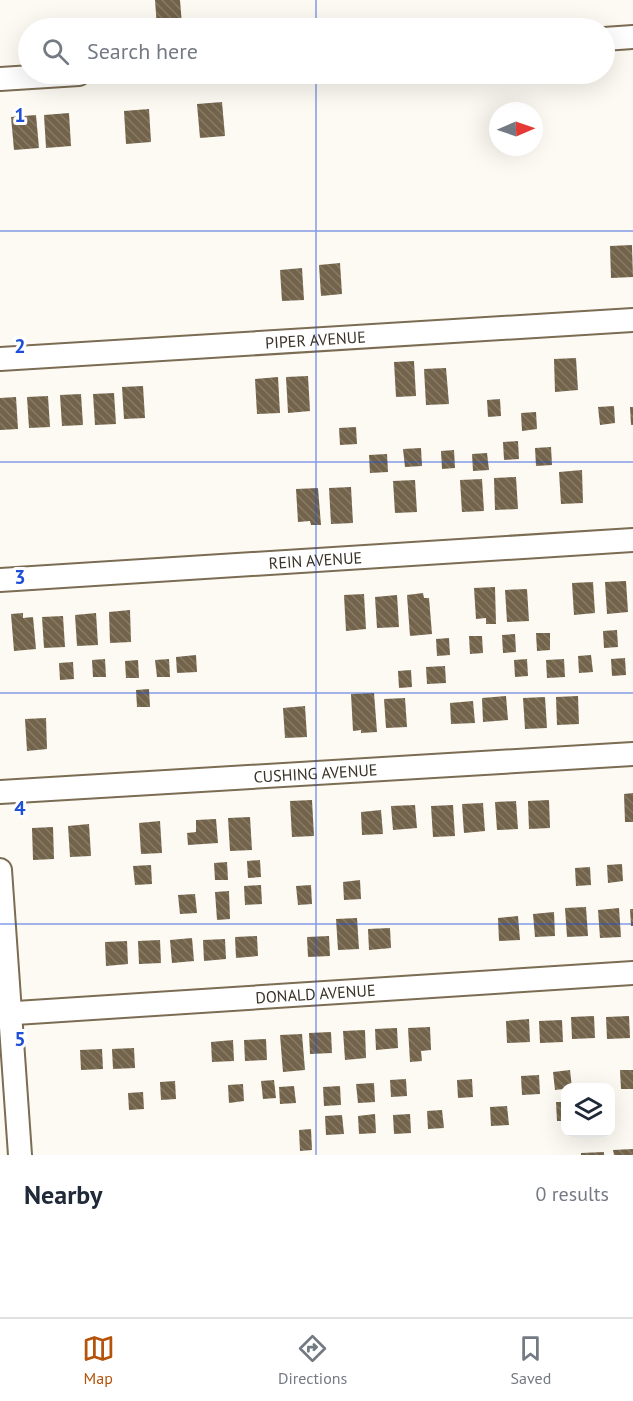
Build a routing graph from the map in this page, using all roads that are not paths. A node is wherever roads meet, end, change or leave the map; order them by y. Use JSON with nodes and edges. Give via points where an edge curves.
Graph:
{"nodes":[{"id":1,"x":633,"y":37,"type":"edge"},
{"id":2,"x":615,"y":38,"type":"edge"},
{"id":3,"x":18,"y":78,"type":"edge"},
{"id":4,"x":0,"y":79,"type":"edge"},
{"id":5,"x":633,"y":320,"type":"edge"},
{"id":6,"x":0,"y":360,"type":"edge"},
{"id":7,"x":633,"y":540,"type":"edge"},
{"id":8,"x":0,"y":580,"type":"edge"},
{"id":9,"x":633,"y":754,"type":"edge"},
{"id":10,"x":0,"y":792,"type":"edge"},
{"id":11,"x":0,"y":870,"type":"edge"},
{"id":12,"x":633,"y":973,"type":"edge"},
{"id":13,"x":5,"y":1013,"type":"edge"},
{"id":14,"x":20,"y":1155,"type":"edge"}],
"edges":[{"from":1,"to":2,"type":"street"},
{"from":3,"to":4,"type":"street"},
{"from":5,"to":6,"type":"street","name":"PIPER AVENUE"},
{"from":7,"to":8,"type":"street","name":"REIN AVENUE"},
{"from":9,"to":10,"type":"street","name":"CUSHING AVENUE"},
{"from":11,"to":13,"type":"street"},
{"from":12,"to":13,"type":"street","name":"DONALD AVENUE"},
{"from":13,"to":14,"type":"street"}]}
